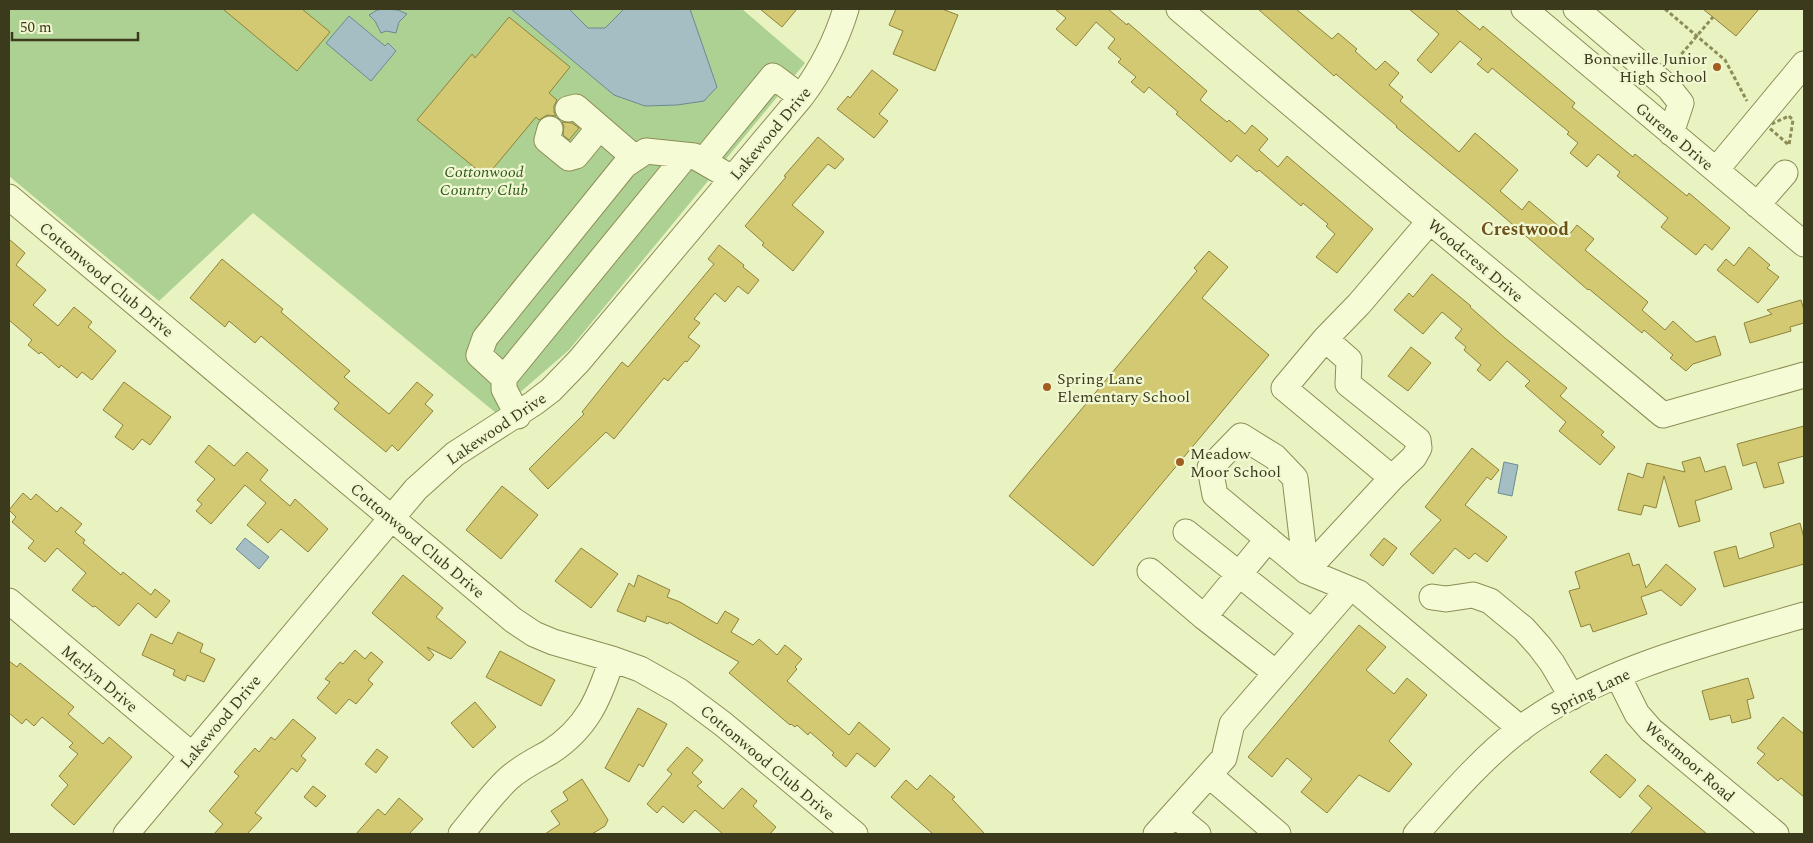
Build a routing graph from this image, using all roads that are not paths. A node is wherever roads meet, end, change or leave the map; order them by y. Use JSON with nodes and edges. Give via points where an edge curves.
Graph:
{"nodes":[{"id":1,"x":846,"y":9,"type":"edge"},
{"id":2,"x":1524,"y":9,"type":"edge"},
{"id":3,"x":1576,"y":9,"type":"edge"},
{"id":4,"x":1190,"y":12,"type":"edge"},
{"id":5,"x":1804,"y":64,"type":"edge"},
{"id":6,"x":801,"y":97,"type":"junction"},
{"id":7,"x":568,"y":109,"type":"dead end"},
{"id":8,"x":599,"y":128,"type":"junction"},
{"id":9,"x":550,"y":130,"type":"dead end"},
{"id":10,"x":1671,"y":133,"type":"junction"},
{"id":11,"x":636,"y":158,"type":"junction"},
{"id":12,"x":699,"y":158,"type":"junction"},
{"id":13,"x":1716,"y":170,"type":"junction"},
{"id":14,"x":1785,"y":173,"type":"dead end"},
{"id":15,"x":732,"y":178,"type":"junction"},
{"id":16,"x":9,"y":197,"type":"edge"},
{"id":17,"x":1758,"y":205,"type":"junction"},
{"id":18,"x":1430,"y":221,"type":"junction"},
{"id":19,"x":1804,"y":244,"type":"edge"},
{"id":20,"x":1324,"y":339,"type":"junction"},
{"id":21,"x":1804,"y":376,"type":"edge"},
{"id":22,"x":504,"y":378,"type":"junction"},
{"id":23,"x":518,"y":416,"type":"junction"},
{"id":24,"x":1392,"y":478,"type":"junction"},
{"id":25,"x":392,"y":517,"type":"junction"},
{"id":26,"x":1186,"y":532,"type":"dead end"},
{"id":27,"x":1268,"y":539,"type":"junction"},
{"id":28,"x":1150,"y":571,"type":"dead end"},
{"id":29,"x":1306,"y":571,"type":"junction"},
{"id":30,"x":1239,"y":574,"type":"junction"},
{"id":31,"x":1349,"y":589,"type":"junction"},
{"id":32,"x":1432,"y":596,"type":"dead end"},
{"id":33,"x":9,"y":601,"type":"edge"},
{"id":34,"x":1804,"y":615,"type":"edge"},
{"id":35,"x":1204,"y":617,"type":"junction"},
{"id":36,"x":1312,"y":632,"type":"junction"},
{"id":37,"x":612,"y":659,"type":"junction"},
{"id":38,"x":1276,"y":673,"type":"junction"},
{"id":39,"x":1618,"y":676,"type":"junction"},
{"id":40,"x":1572,"y":697,"type":"junction"},
{"id":41,"x":1521,"y":729,"type":"junction"},
{"id":42,"x":192,"y":755,"type":"junction"},
{"id":43,"x":1208,"y":775,"type":"junction"},
{"id":44,"x":1174,"y":814,"type":"junction"},
{"id":45,"x":126,"y":834,"type":"edge"},
{"id":46,"x":461,"y":834,"type":"edge"},
{"id":47,"x":855,"y":834,"type":"edge"},
{"id":48,"x":1156,"y":834,"type":"edge"},
{"id":49,"x":1198,"y":834,"type":"edge"},
{"id":50,"x":1278,"y":834,"type":"edge"},
{"id":51,"x":1416,"y":834,"type":"edge"},
{"id":52,"x":1776,"y":834,"type":"edge"}],
"edges":[{"from":1,"to":6,"type":"street","name":"Lakewood Drive","via":[[825,62]]},
{"from":2,"to":10,"type":"street","name":"Gurene Drive"},
{"from":3,"to":10,"type":"street","via":[[1669,88],[1681,103]]},
{"from":4,"to":18,"type":"street","name":"Woodcrest Drive"},
{"from":5,"to":13,"type":"street"},
{"from":6,"to":12,"type":"street","via":[[773,76]]},
{"from":6,"to":15,"type":"street","name":"Lakewood Drive"},
{"from":7,"to":8,"type":"street","via":[[576,107]]},
{"from":8,"to":9,"type":"street","via":[[576,156],[569,158],[547,140]]},
{"from":8,"to":11,"type":"street"},
{"from":10,"to":13,"type":"street","name":"Gurene Drive"},
{"from":11,"to":12,"type":"street","via":[[646,151]]},
{"from":11,"to":22,"type":"street","via":[[625,165],[486,338],[480,355]]},
{"from":12,"to":15,"type":"street"},
{"from":12,"to":22,"type":"street","via":[[684,158]]},
{"from":13,"to":17,"type":"street","name":"Gurene Drive"},
{"from":14,"to":17,"type":"street"},
{"from":15,"to":23,"type":"street","name":"Lakewood Drive","via":[[574,366],[551,390]]},
{"from":16,"to":25,"type":"street","name":"Cottonwood Club Drive"},
{"from":17,"to":19,"type":"street","name":"Gurene Drive"},
{"from":18,"to":20,"type":"street","via":[[1359,304]]},
{"from":18,"to":21,"type":"street","name":"Woodcrest Drive","via":[[1663,415]]},
{"from":20,"to":24,"type":"street","via":[[1349,360],[1348,384],[1418,440],[1420,448],[1414,457]]},
{"from":20,"to":24,"type":"street","via":[[1284,388]]},
{"from":22,"to":23,"type":"street","via":[[504,389]]},
{"from":23,"to":25,"type":"street","name":"Lakewood Drive","via":[[448,460]]},
{"from":24,"to":29,"type":"street"},
{"from":25,"to":37,"type":"street","name":"Cottonwood Club Drive","via":[[513,620],[534,634]]},
{"from":25,"to":42,"type":"street","name":"Lakewood Drive"},
{"from":26,"to":30,"type":"street"},
{"from":27,"to":29,"type":"street"},
{"from":27,"to":29,"type":"street","via":[[1215,495],[1210,468],[1241,436],[1275,457],[1295,478]]},
{"from":27,"to":30,"type":"street"},
{"from":28,"to":35,"type":"street"},
{"from":29,"to":31,"type":"street"},
{"from":30,"to":35,"type":"street"},
{"from":30,"to":36,"type":"street"},
{"from":31,"to":36,"type":"street"},
{"from":31,"to":41,"type":"street","via":[[1359,593]]},
{"from":32,"to":40,"type":"street","via":[[1446,599],[1473,595],[1490,602],[1524,629],[1540,647]]},
{"from":33,"to":42,"type":"street","name":"Merlyn Drive"},
{"from":34,"to":39,"type":"street","name":"Spring Lane","via":[[1695,648]]},
{"from":35,"to":38,"type":"street"},
{"from":36,"to":38,"type":"street"},
{"from":37,"to":46,"type":"street","via":[[590,713],[572,734],[508,779]]},
{"from":37,"to":47,"type":"street","name":"Cottonwood Club Drive","via":[[640,669],[701,706]]},
{"from":38,"to":43,"type":"street","via":[[1232,724],[1224,758]]},
{"from":39,"to":40,"type":"street","name":"Spring Lane"},
{"from":39,"to":52,"type":"street","name":"Westmoor Road","via":[[1637,714],[1651,730]]},
{"from":40,"to":41,"type":"street","name":"Spring Lane"},
{"from":41,"to":51,"type":"street","name":"Spring Lane","via":[[1495,749]]},
{"from":42,"to":45,"type":"street","name":"Lakewood Drive"},
{"from":43,"to":44,"type":"street"},
{"from":43,"to":50,"type":"street"},
{"from":44,"to":48,"type":"street"},
{"from":44,"to":49,"type":"street"}]}
